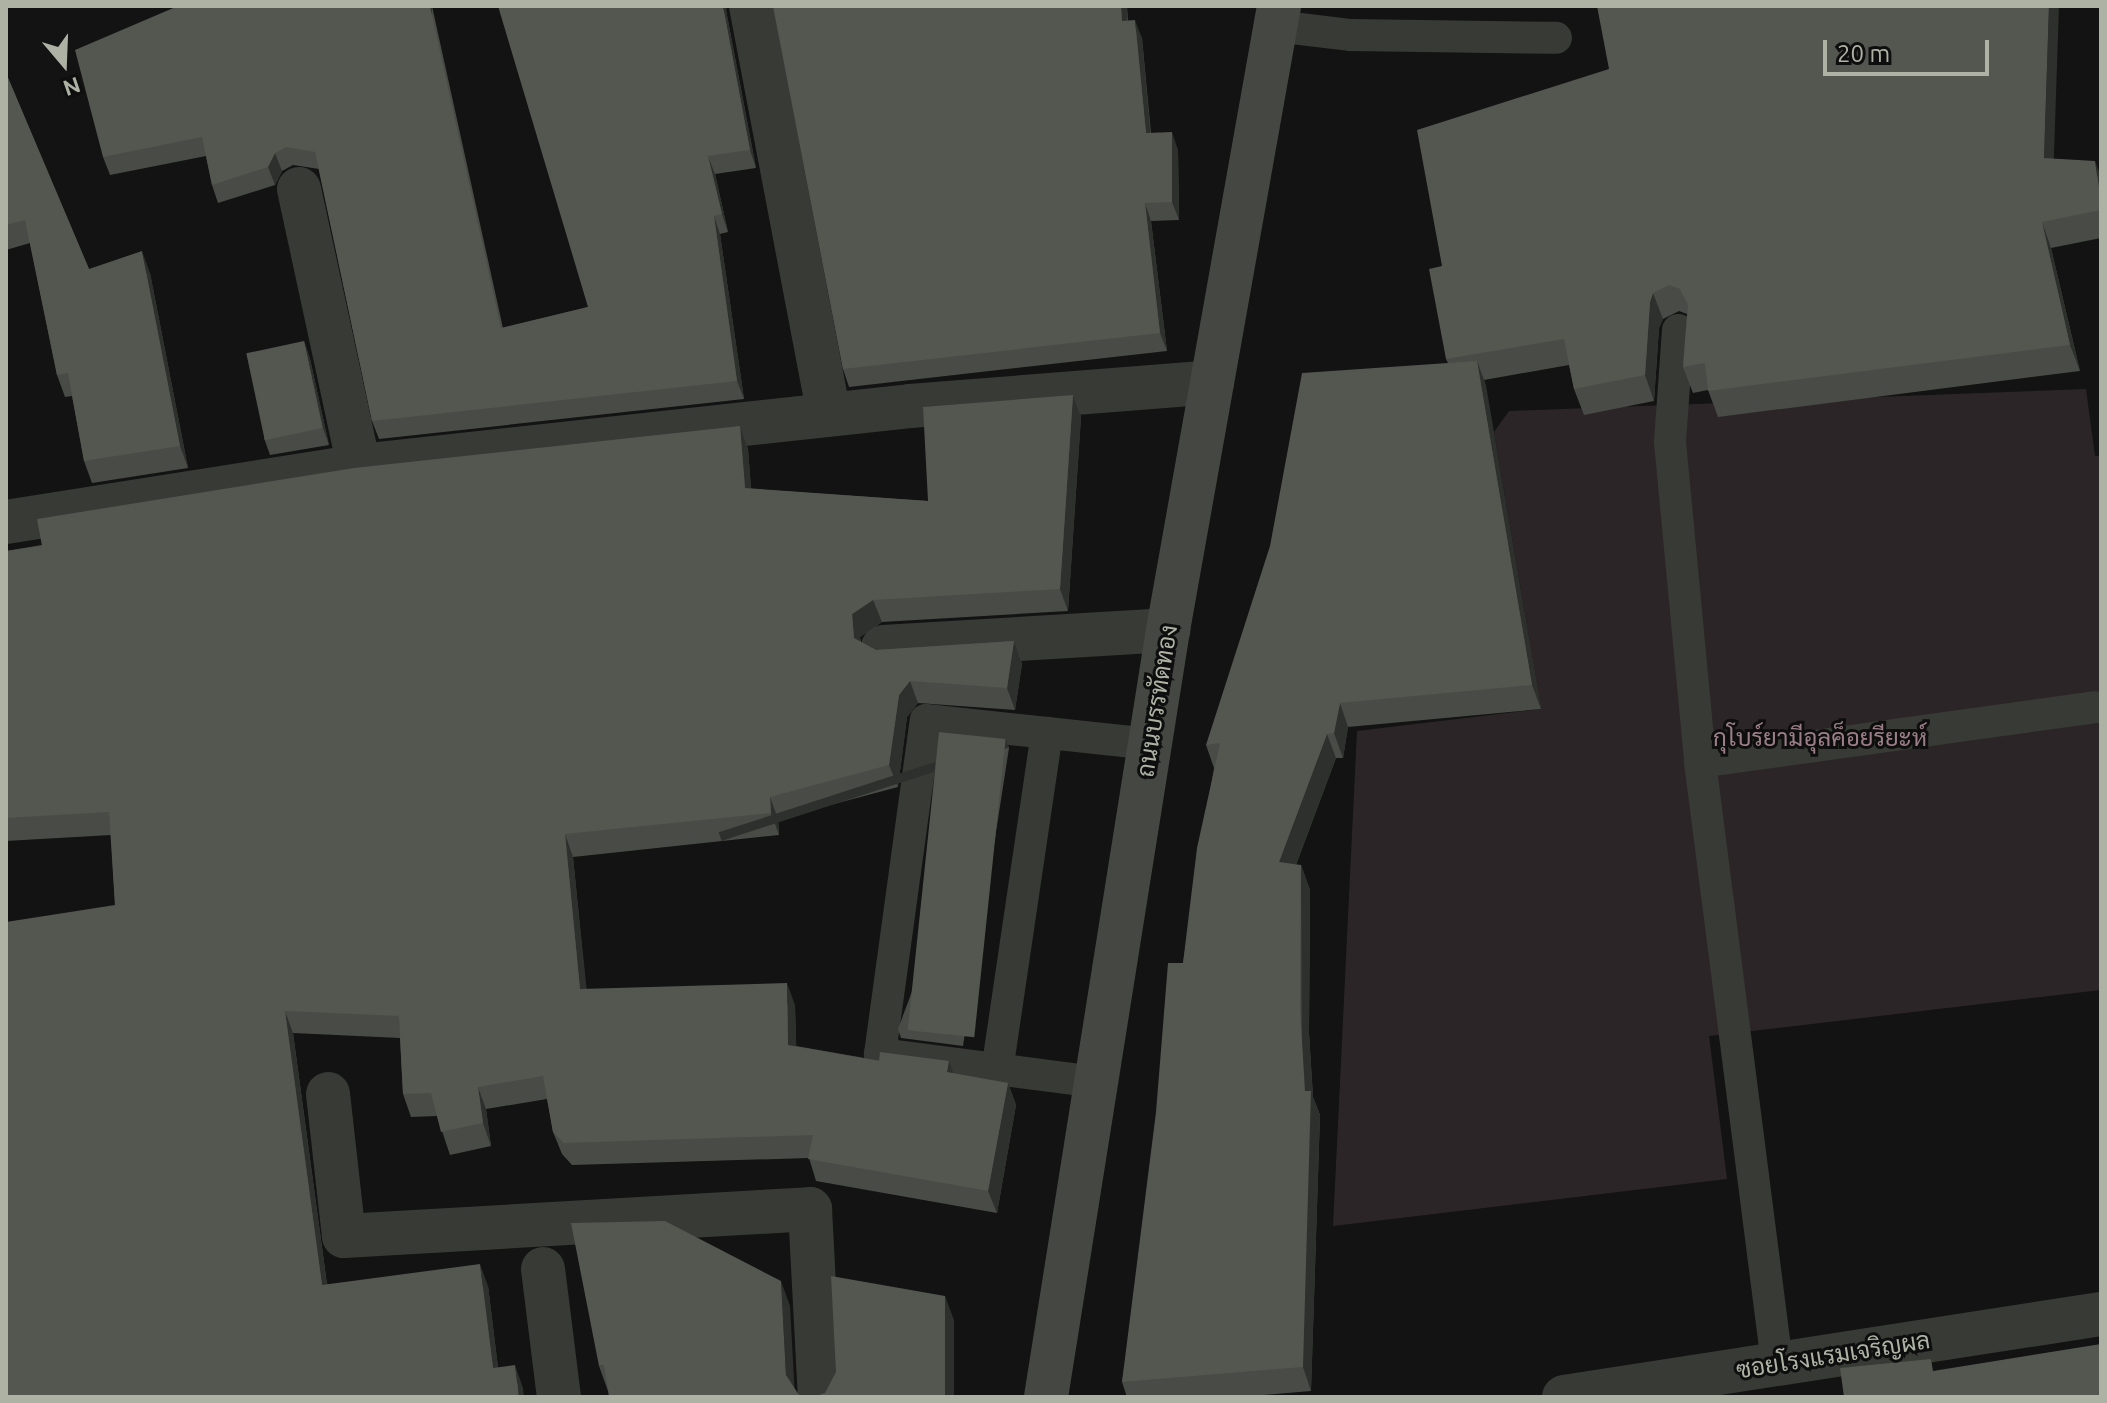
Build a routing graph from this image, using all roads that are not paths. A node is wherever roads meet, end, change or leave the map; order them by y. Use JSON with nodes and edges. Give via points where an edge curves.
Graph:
{"nodes":[{"id":1,"x":751,"y":6,"type":"edge"},
{"id":2,"x":1277,"y":16,"type":"edge"},
{"id":3,"x":1556,"y":38,"type":"dead end"},
{"id":4,"x":299,"y":189,"type":"dead end"},
{"id":5,"x":1678,"y":330,"type":"edge"},
{"id":6,"x":1212,"y":382,"type":"junction"},
{"id":7,"x":829,"y":414,"type":"junction"},
{"id":8,"x":359,"y":466,"type":"junction"},
{"id":9,"x":6,"y":522,"type":"edge"},
{"id":10,"x":1168,"y":630,"type":"junction"},
{"id":11,"x":883,"y":647,"type":"edge"},
{"id":12,"x":2095,"y":707,"type":"dead end"},
{"id":13,"x":1047,"y":733,"type":"junction"},
{"id":14,"x":1150,"y":744,"type":"junction"},
{"id":15,"x":1700,"y":762,"type":"junction"},
{"id":16,"x":997,"y":1071,"type":"junction"},
{"id":17,"x":1096,"y":1082,"type":"junction"},
{"id":18,"x":328,"y":1094,"type":"dead end"},
{"id":19,"x":543,"y":1269,"type":"dead end"},
{"id":20,"x":2101,"y":1314,"type":"edge"},
{"id":21,"x":1777,"y":1363,"type":"junction"},
{"id":22,"x":559,"y":1397,"type":"edge"},
{"id":23,"x":820,"y":1397,"type":"edge"},
{"id":24,"x":1046,"y":1397,"type":"edge"},
{"id":25,"x":1564,"y":1397,"type":"edge"}],
"edges":[{"from":1,"to":7,"type":"street"},
{"from":2,"to":3,"type":"lane","via":[[1351,35]]},
{"from":2,"to":6,"type":"main road","name":"ถนนบรรทัดทอง"},
{"from":4,"to":8,"type":"street"},
{"from":5,"to":15,"type":"lane","via":[[1670,442]]},
{"from":6,"to":7,"type":"street"},
{"from":6,"to":10,"type":"main road","name":"ถนนบรรทัดทอง"},
{"from":7,"to":8,"type":"street"},
{"from":8,"to":9,"type":"street"},
{"from":10,"to":11,"type":"street"},
{"from":10,"to":14,"type":"main road","name":"ถนนบรรทัดทอง"},
{"from":12,"to":15,"type":"lane"},
{"from":13,"to":14,"type":"lane"},
{"from":13,"to":16,"type":"lane"},
{"from":13,"to":16,"type":"lane","via":[[926,720],[880,1054]]},
{"from":14,"to":17,"type":"main road","name":"ถนนบรรทัดทอง"},
{"from":15,"to":21,"type":"lane"},
{"from":16,"to":17,"type":"lane"},
{"from":17,"to":24,"type":"main road","name":"ถนนบรรทัดทอง"},
{"from":18,"to":23,"type":"street","via":[[344,1236],[810,1209]]},
{"from":19,"to":22,"type":"street"},
{"from":20,"to":21,"type":"street","name":"ซอยโรงแรมเจริญผล"},
{"from":21,"to":25,"type":"street","name":"ซอยโรงแรมเจริญผล"}]}
